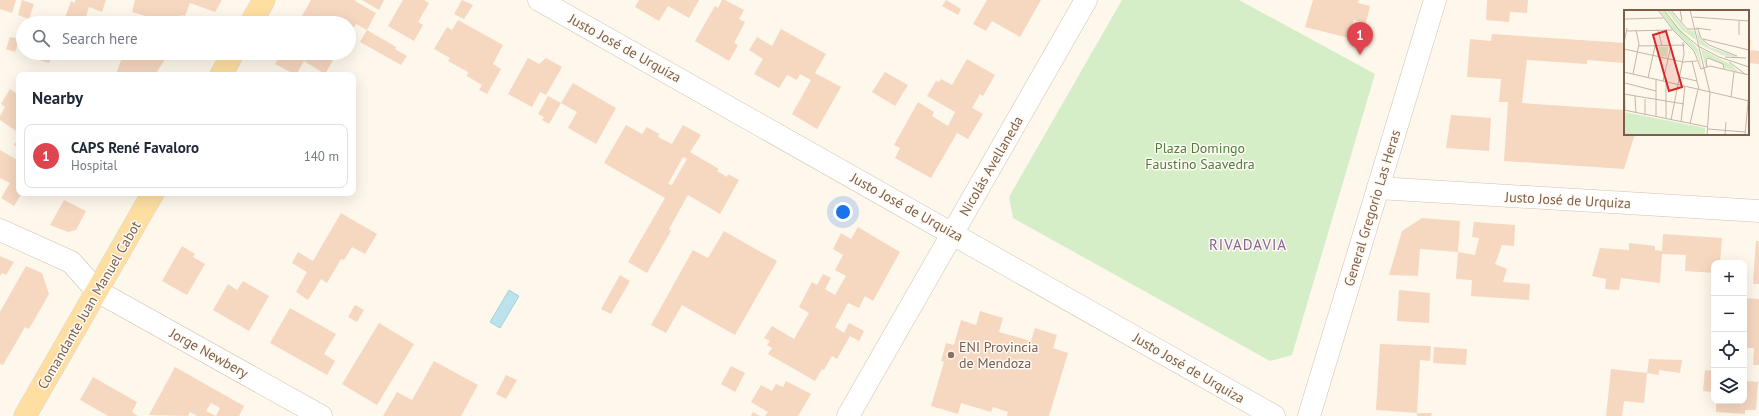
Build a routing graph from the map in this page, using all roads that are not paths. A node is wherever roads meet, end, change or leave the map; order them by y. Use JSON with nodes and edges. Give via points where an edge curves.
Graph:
{"nodes":[{"id":1,"x":264,"y":0,"type":"edge"},
{"id":2,"x":539,"y":0,"type":"edge"},
{"id":3,"x":1086,"y":0,"type":"edge"},
{"id":4,"x":1434,"y":0,"type":"edge"},
{"id":5,"x":255,"y":16,"type":"edge"},
{"id":6,"x":229,"y":60,"type":"edge"},
{"id":7,"x":223,"y":72,"type":"edge"},
{"id":8,"x":1378,"y":188,"type":"junction"},
{"id":9,"x":151,"y":196,"type":"edge"},
{"id":10,"x":1759,"y":211,"type":"edge"},
{"id":11,"x":0,"y":230,"type":"edge"},
{"id":12,"x":953,"y":233,"type":"junction"},
{"id":13,"x":97,"y":291,"type":"junction"},
{"id":14,"x":312,"y":414,"type":"edge"},
{"id":15,"x":25,"y":416,"type":"edge"},
{"id":16,"x":848,"y":416,"type":"edge"},
{"id":17,"x":1274,"y":416,"type":"edge"},
{"id":18,"x":1309,"y":416,"type":"edge"}],
"edges":[{"from":1,"to":5,"type":"main road"},
{"from":2,"to":12,"type":"street","name":"Justo José de Urquiza"},
{"from":3,"to":12,"type":"street","name":"Nicolás Avellaneda"},
{"from":4,"to":8,"type":"street","name":"General Gregorio Las Heras"},
{"from":6,"to":7,"type":"main road"},
{"from":8,"to":10,"type":"street","name":"Justo José de Urquiza"},
{"from":8,"to":18,"type":"street","name":"General Gregorio Las Heras"},
{"from":9,"to":13,"type":"main road","name":"Comandante Juan Manuel Cabot"},
{"from":11,"to":13,"type":"street","name":"Jorge Newbery","via":[[71,262]]},
{"from":12,"to":16,"type":"street","name":"Nicolás Avellaneda"},
{"from":12,"to":17,"type":"street","name":"Justo José de Urquiza"},
{"from":13,"to":14,"type":"street","name":"Jorge Newbery"},
{"from":13,"to":15,"type":"main road","name":"Comandante Juan Manuel Cabot"}]}
